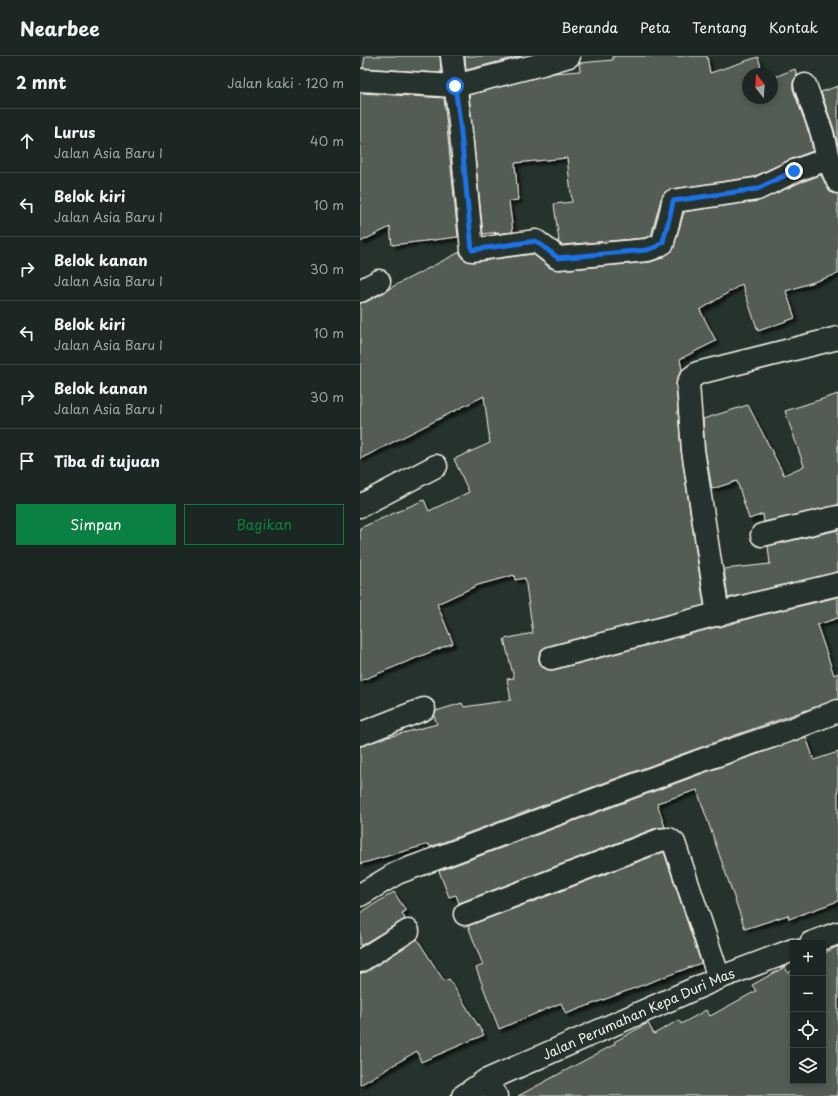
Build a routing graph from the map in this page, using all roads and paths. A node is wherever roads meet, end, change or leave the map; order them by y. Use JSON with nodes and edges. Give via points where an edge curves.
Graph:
{"nodes":[{"id":1,"x":452,"y":56,"type":"edge"},
{"id":2,"x":569,"y":56,"type":"edge"},
{"id":3,"x":360,"y":80,"type":"edge"},
{"id":4,"x":805,"y":85,"type":"dead end"},
{"id":5,"x":455,"y":86,"type":"junction"},
{"id":6,"x":828,"y":158,"type":"junction"},
{"id":7,"x":838,"y":182,"type":"edge"},
{"id":8,"x":838,"y":338,"type":"edge"},
{"id":9,"x":436,"y":466,"type":"dead end"},
{"id":10,"x":360,"y":506,"type":"edge"},
{"id":11,"x":838,"y":517,"type":"edge"},
{"id":12,"x":762,"y":535,"type":"dead end"},
{"id":13,"x":838,"y":584,"type":"edge"},
{"id":14,"x":718,"y":615,"type":"junction"},
{"id":15,"x":551,"y":658,"type":"dead end"},
{"id":16,"x":424,"y":709,"type":"dead end"},
{"id":17,"x":838,"y":711,"type":"edge"},
{"id":18,"x":360,"y":734,"type":"edge"},
{"id":19,"x":360,"y":895,"type":"edge"},
{"id":20,"x":465,"y":914,"type":"dead end"},
{"id":21,"x":408,"y":931,"type":"dead end"},
{"id":22,"x":838,"y":933,"type":"edge"},
{"id":23,"x":820,"y":940,"type":"edge"},
{"id":24,"x":790,"y":951,"type":"edge"},
{"id":25,"x":360,"y":961,"type":"edge"},
{"id":26,"x":719,"y":978,"type":"junction"},
{"id":27,"x":490,"y":1089,"type":"edge"},
{"id":28,"x":463,"y":1096,"type":"edge"}],
"edges":[{"from":1,"to":5,"type":"street"},
{"from":2,"to":5,"type":"street"},
{"from":3,"to":5,"type":"street"},
{"from":4,"to":6,"type":"street"},
{"from":5,"to":6,"type":"street","via":[[472,250],[536,241],[558,258],[647,250],[663,242],[671,218],[673,201],[757,189]]},
{"from":6,"to":7,"type":"street"},
{"from":8,"to":14,"type":"street","via":[[698,373],[688,384],[693,450]]},
{"from":9,"to":10,"type":"street"},
{"from":11,"to":12,"type":"street"},
{"from":13,"to":14,"type":"street"},
{"from":14,"to":15,"type":"street"},
{"from":16,"to":18,"type":"street"},
{"from":17,"to":19,"type":"street","via":[[397,873]]},
{"from":20,"to":26,"type":"street","via":[[660,840],[669,839],[674,843]]},
{"from":21,"to":25,"type":"street"},
{"from":22,"to":23,"type":"street"},
{"from":24,"to":26,"type":"street","name":"Jalan Perumahan Kepa Duri Mas"},
{"from":26,"to":27,"type":"street","name":"Jalan Perumahan Kepa Duri Mas"},
{"from":27,"to":28,"type":"street","name":"Jalan Perumahan Kepa Duri Mas"}]}
